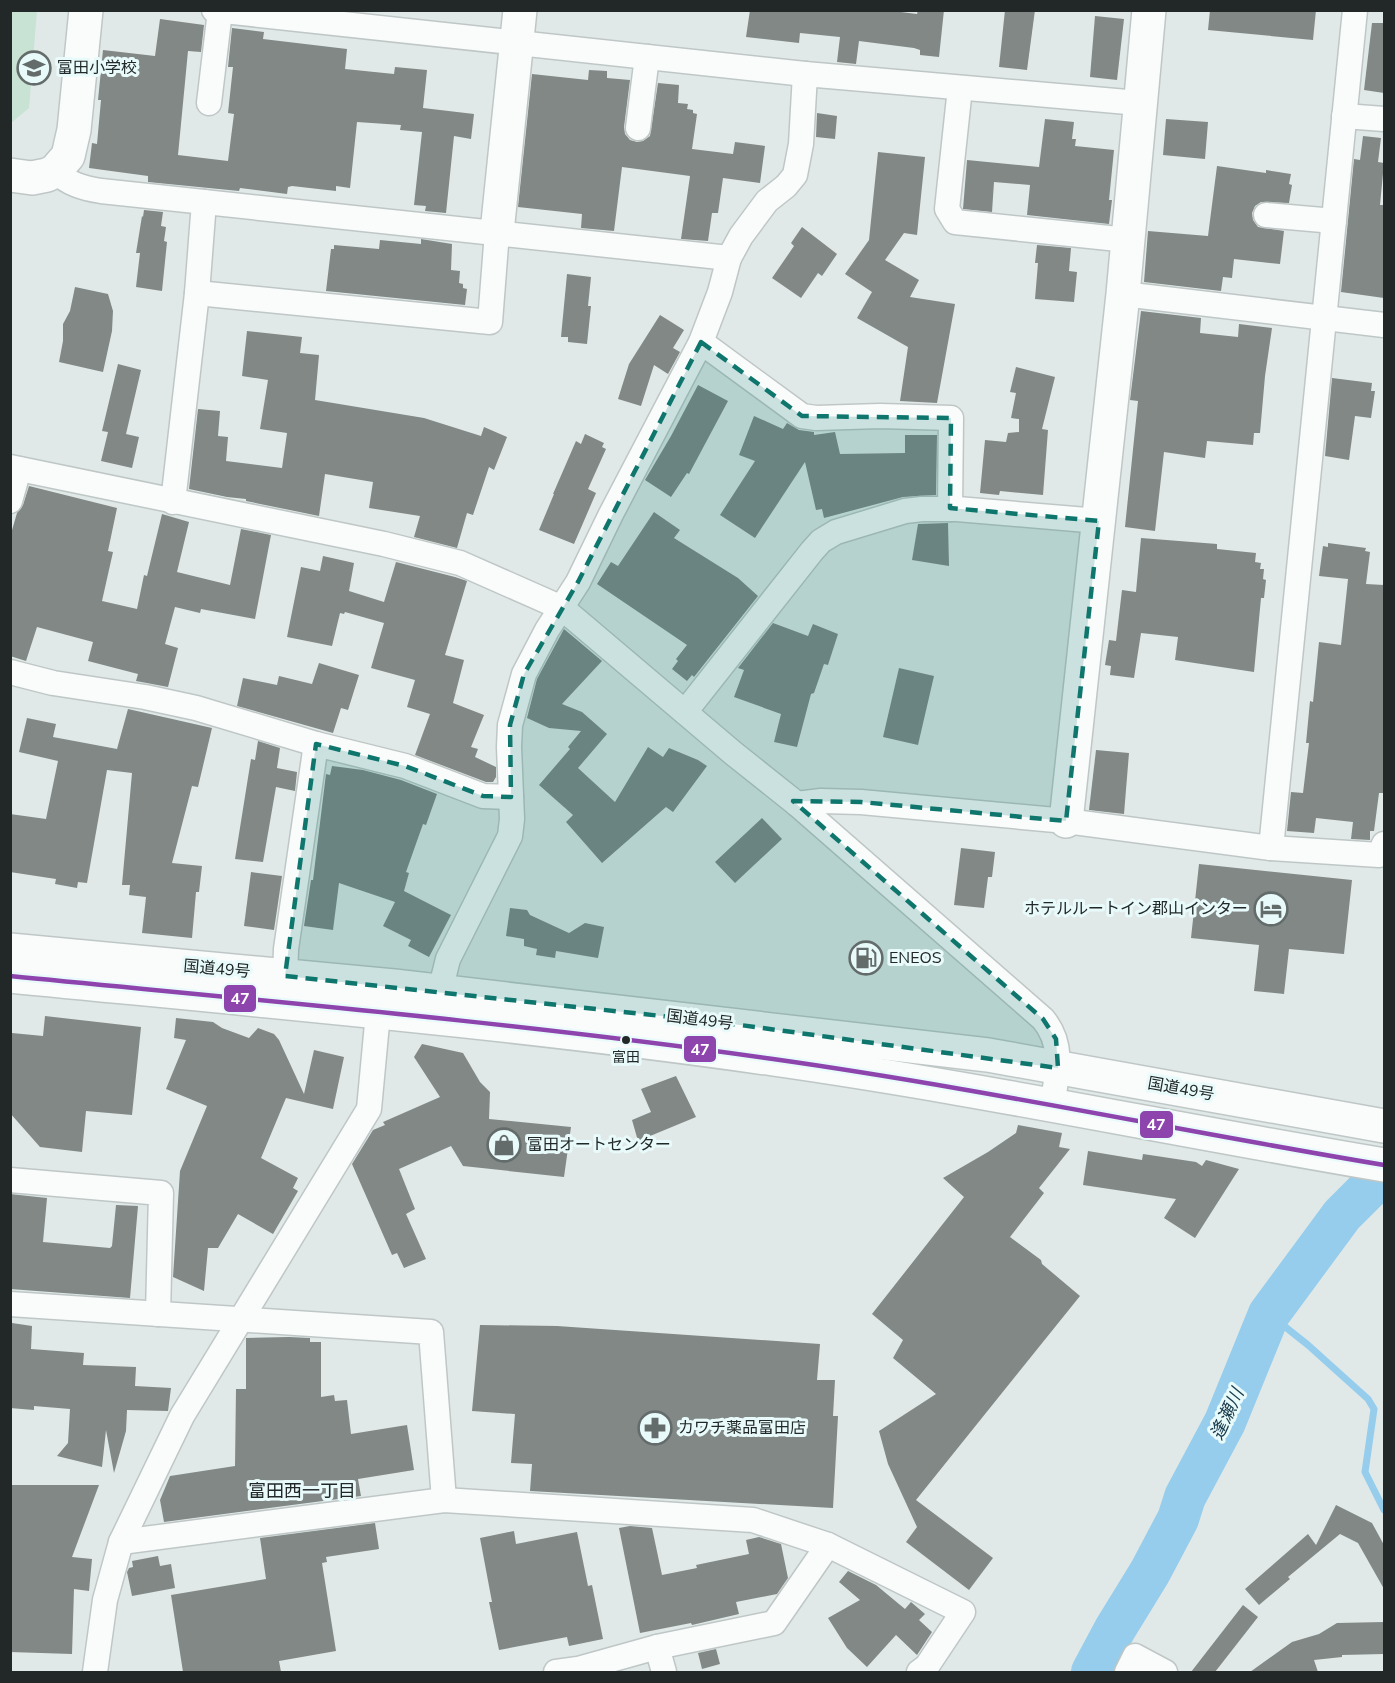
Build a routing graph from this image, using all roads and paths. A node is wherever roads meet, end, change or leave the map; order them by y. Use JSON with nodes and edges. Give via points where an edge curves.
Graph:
{"nodes":[{"id":1,"x":86,"y":10,"type":"edge"},
{"id":2,"x":520,"y":10,"type":"edge"},
{"id":3,"x":1149,"y":10,"type":"edge"},
{"id":4,"x":1355,"y":10,"type":"edge"},
{"id":5,"x":225,"y":11,"type":"edge"},
{"id":6,"x":516,"y":43,"type":"junction"},
{"id":7,"x":646,"y":57,"type":"junction"},
{"id":8,"x":805,"y":74,"type":"junction"},
{"id":9,"x":960,"y":88,"type":"junction"},
{"id":10,"x":209,"y":103,"type":"dead end"},
{"id":11,"x":1140,"y":103,"type":"junction"},
{"id":12,"x":1344,"y":116,"type":"junction"},
{"id":13,"x":1384,"y":119,"type":"edge"},
{"id":14,"x":638,"y":128,"type":"dead end"},
{"id":15,"x":55,"y":171,"type":"junction"},
{"id":16,"x":10,"y":175,"type":"edge"},
{"id":17,"x":204,"y":202,"type":"junction"},
{"id":18,"x":1266,"y":215,"type":"dead end"},
{"id":19,"x":1334,"y":221,"type":"junction"},
{"id":20,"x":497,"y":232,"type":"junction"},
{"id":21,"x":1128,"y":240,"type":"junction"},
{"id":22,"x":729,"y":258,"type":"junction"},
{"id":23,"x":197,"y":293,"type":"junction"},
{"id":24,"x":1123,"y":294,"type":"junction"},
{"id":25,"x":1325,"y":318,"type":"junction"},
{"id":26,"x":1384,"y":325,"type":"edge"},
{"id":27,"x":701,"y":342,"type":"junction"},
{"id":28,"x":15,"y":468,"type":"edge"},
{"id":29,"x":10,"y":501,"type":"edge"},
{"id":30,"x":173,"y":502,"type":"junction"},
{"id":31,"x":950,"y":509,"type":"junction"},
{"id":32,"x":1099,"y":521,"type":"junction"},
{"id":33,"x":562,"y":608,"type":"junction"},
{"id":34,"x":10,"y":672,"type":"edge"},
{"id":35,"x":685,"y":712,"type":"junction"},
{"id":36,"x":316,"y":744,"type":"junction"},
{"id":37,"x":511,"y":797,"type":"junction"},
{"id":38,"x":797,"y":804,"type":"junction"},
{"id":39,"x":1066,"y":821,"type":"junction"},
{"id":40,"x":1384,"y":844,"type":"edge"},
{"id":41,"x":1271,"y":848,"type":"junction"},
{"id":42,"x":10,"y":950,"type":"edge"},
{"id":43,"x":10,"y":976,"type":"edge"},
{"id":44,"x":285,"y":976,"type":"junction"},
{"id":45,"x":440,"y":991,"type":"junction"},
{"id":46,"x":378,"y":1012,"type":"junction"},
{"id":47,"x":1058,"y":1068,"type":"junction"},
{"id":48,"x":1052,"y":1106,"type":"junction"},
{"id":49,"x":1384,"y":1126,"type":"edge"},
{"id":50,"x":1384,"y":1166,"type":"edge"},
{"id":51,"x":10,"y":1180,"type":"edge"},
{"id":52,"x":10,"y":1304,"type":"edge"},
{"id":53,"x":158,"y":1314,"type":"junction"},
{"id":54,"x":240,"y":1320,"type":"junction"},
{"id":55,"x":444,"y":1500,"type":"junction"},
{"id":56,"x":121,"y":1542,"type":"junction"},
{"id":57,"x":828,"y":1545,"type":"junction"},
{"id":58,"x":657,"y":1647,"type":"junction"},
{"id":59,"x":95,"y":1672,"type":"edge"},
{"id":60,"x":556,"y":1672,"type":"edge"},
{"id":61,"x":664,"y":1672,"type":"edge"},
{"id":62,"x":919,"y":1672,"type":"edge"},
{"id":63,"x":1127,"y":1672,"type":"edge"},
{"id":64,"x":1165,"y":1672,"type":"edge"}],
"edges":[{"from":1,"to":15,"type":"main road","via":[[74,130],[68,156]]},
{"from":2,"to":6,"type":"main road"},
{"from":3,"to":11,"type":"main road"},
{"from":4,"to":12,"type":"street"},
{"from":5,"to":6,"type":"street"},
{"from":5,"to":10,"type":"street"},
{"from":6,"to":7,"type":"street"},
{"from":6,"to":20,"type":"main road"},
{"from":7,"to":8,"type":"street"},
{"from":7,"to":14,"type":"street"},
{"from":8,"to":9,"type":"street"},
{"from":8,"to":22,"type":"street","via":[[795,175],[767,201]]},
{"from":9,"to":11,"type":"street"},
{"from":9,"to":21,"type":"street","via":[[947,209],[955,222]]},
{"from":11,"to":21,"type":"main road"},
{"from":12,"to":13,"type":"street"},
{"from":12,"to":19,"type":"street"},
{"from":15,"to":16,"type":"main road","via":[[38,178]]},
{"from":15,"to":17,"type":"street","via":[[71,183],[90,189]]},
{"from":17,"to":20,"type":"street"},
{"from":17,"to":23,"type":"street"},
{"from":18,"to":19,"type":"street"},
{"from":19,"to":25,"type":"street"},
{"from":20,"to":22,"type":"street"},
{"from":20,"to":23,"type":"street","via":[[490,322]]},
{"from":21,"to":24,"type":"main road"},
{"from":22,"to":27,"type":"street"},
{"from":23,"to":30,"type":"street"},
{"from":24,"to":25,"type":"street"},
{"from":24,"to":32,"type":"main road"},
{"from":25,"to":26,"type":"street"},
{"from":25,"to":41,"type":"street"},
{"from":27,"to":31,"type":"street","via":[[802,416],[951,418]]},
{"from":27,"to":33,"type":"street"},
{"from":28,"to":29,"type":"street"},
{"from":28,"to":30,"type":"street"},
{"from":30,"to":33,"type":"street","via":[[460,563]]},
{"from":31,"to":32,"type":"street"},
{"from":31,"to":35,"type":"street","via":[[905,511],[836,532],[821,541]]},
{"from":32,"to":39,"type":"main road"},
{"from":33,"to":35,"type":"street"},
{"from":33,"to":37,"type":"street","via":[[524,674],[510,725]]},
{"from":34,"to":36,"type":"street","via":[[196,708]]},
{"from":35,"to":38,"type":"street"},
{"from":36,"to":37,"type":"street","via":[[405,766],[483,796]]},
{"from":36,"to":44,"type":"street"},
{"from":37,"to":45,"type":"street","via":[[510,836],[448,959]]},
{"from":38,"to":39,"type":"street","via":[[861,802]]},
{"from":38,"to":47,"type":"street","via":[[1043,1019],[1056,1039]]},
{"from":39,"to":41,"type":"street"},
{"from":40,"to":41,"type":"street","via":[[1379,855]]},
{"from":42,"to":44,"type":"main road","name":"国道49号"},
{"from":43,"to":46,"type":"main road","name":"国道49号"},
{"from":44,"to":45,"type":"main road","name":"国道49号"},
{"from":45,"to":47,"type":"main road","name":"国道49号","via":[[976,1053]]},
{"from":46,"to":48,"type":"main road","name":"国道49号","via":[[774,1059]]},
{"from":46,"to":54,"type":"street","via":[[369,1109]]},
{"from":47,"to":48,"type":"street"},
{"from":47,"to":49,"type":"main road","name":"国道49号"},
{"from":48,"to":50,"type":"main road","name":"国道49号"},
{"from":51,"to":53,"type":"street","via":[[161,1193]]},
{"from":52,"to":53,"type":"street"},
{"from":53,"to":54,"type":"street"},
{"from":54,"to":55,"type":"street","via":[[431,1332]]},
{"from":54,"to":56,"type":"street","via":[[182,1416]]},
{"from":55,"to":56,"type":"street"},
{"from":55,"to":57,"type":"street","via":[[753,1520]]},
{"from":56,"to":59,"type":"street","via":[[105,1600]]},
{"from":57,"to":58,"type":"street","via":[[774,1623]]},
{"from":57,"to":62,"type":"street","via":[[963,1612]]},
{"from":58,"to":60,"type":"street"},
{"from":58,"to":61,"type":"street"},
{"from":63,"to":64,"type":"street","via":[[1135,1656]]}]}
